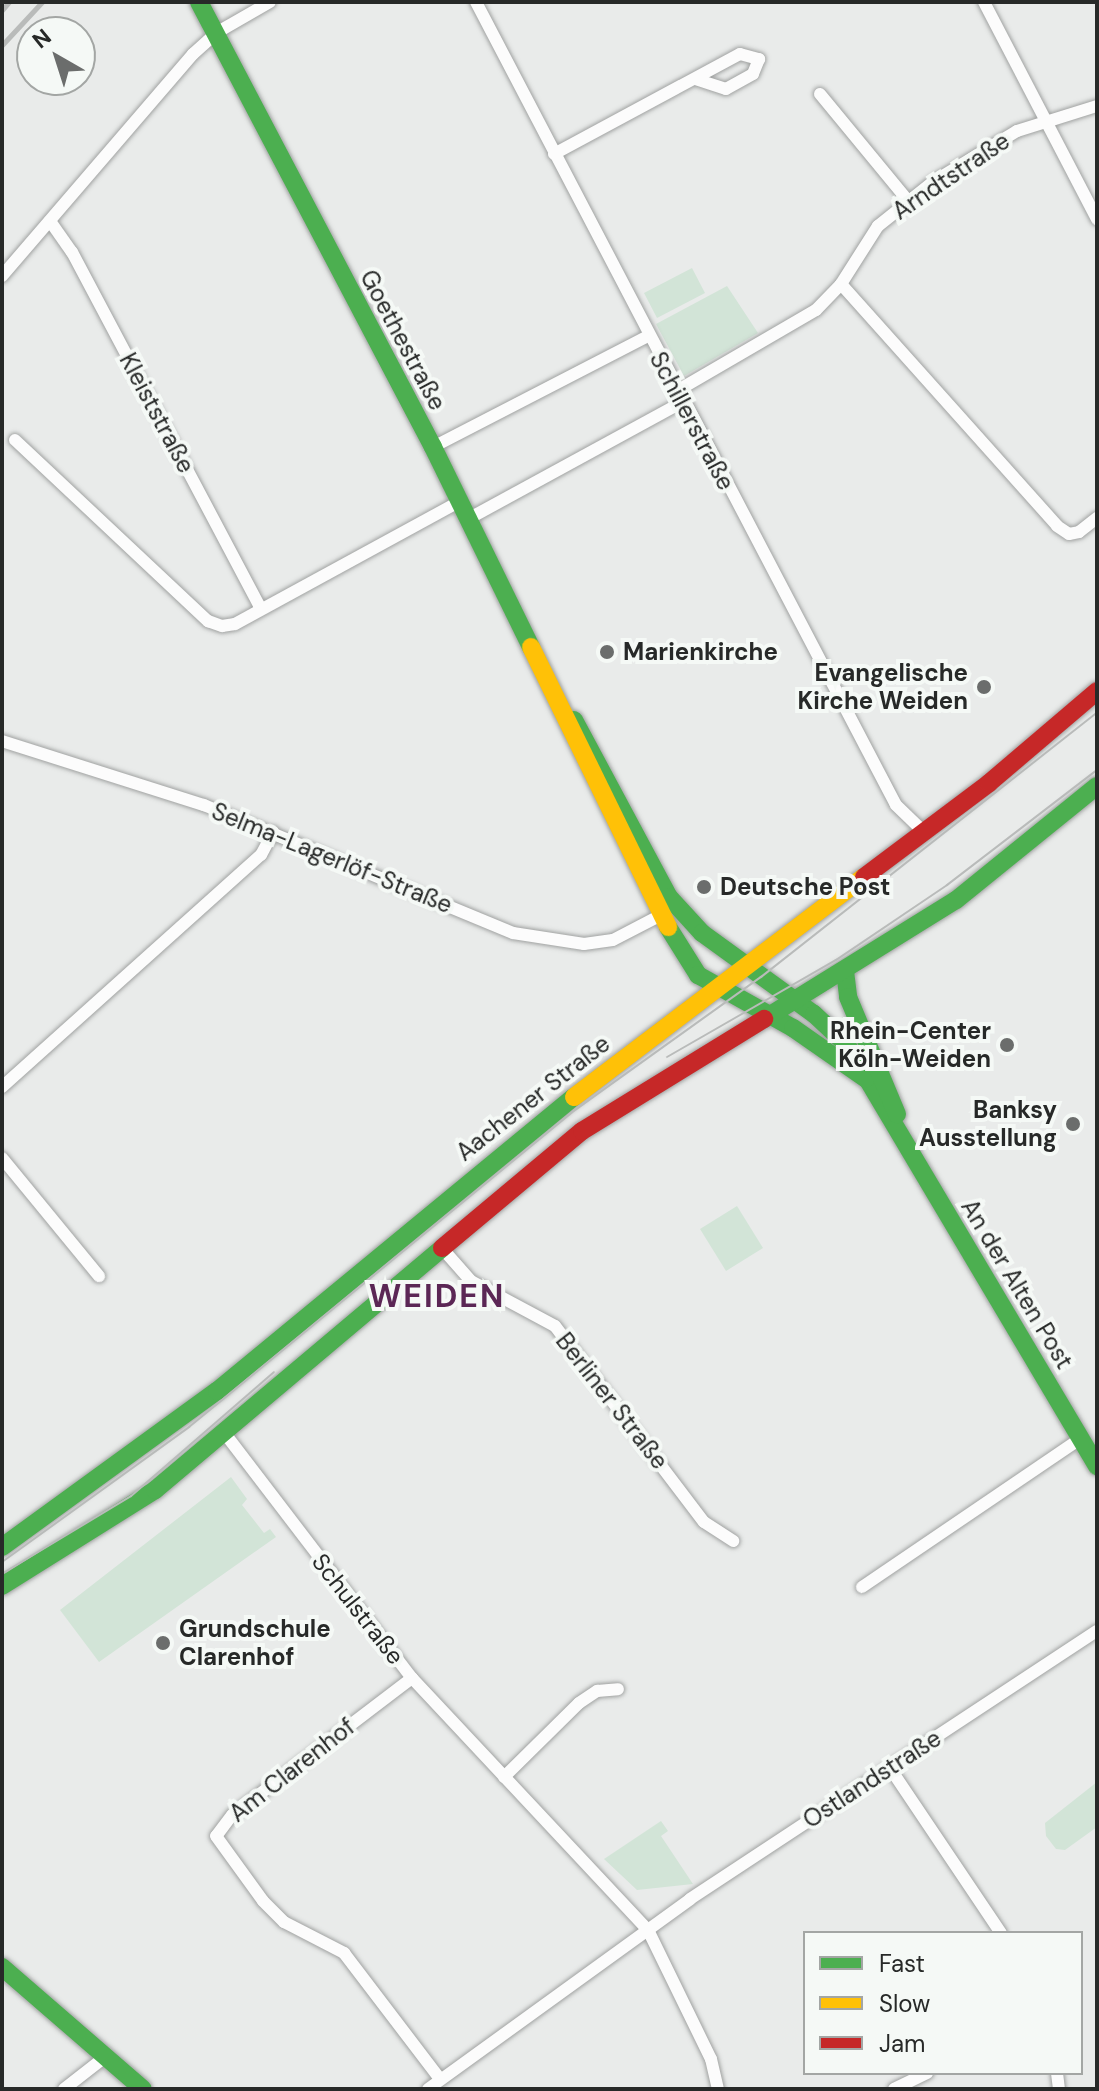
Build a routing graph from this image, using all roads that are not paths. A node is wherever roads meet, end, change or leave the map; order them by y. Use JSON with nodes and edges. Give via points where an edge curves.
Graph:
{"nodes":[{"id":1,"x":199,"y":2,"type":"edge"},
{"id":2,"x":270,"y":2,"type":"edge"},
{"id":3,"x":476,"y":2,"type":"edge"},
{"id":4,"x":984,"y":2,"type":"edge"},
{"id":5,"x":216,"y":33,"type":"junction"},
{"id":6,"x":696,"y":79,"type":"junction"},
{"id":7,"x":820,"y":94,"type":"dead end"},
{"id":8,"x":1097,"y":106,"type":"edge"},
{"id":9,"x":1044,"y":120,"type":"junction"},
{"id":10,"x":554,"y":154,"type":"junction"},
{"id":11,"x":909,"y":202,"type":"junction"},
{"id":12,"x":1097,"y":219,"type":"edge"},
{"id":13,"x":50,"y":221,"type":"junction"},
{"id":14,"x":2,"y":276,"type":"edge"},
{"id":15,"x":841,"y":284,"type":"junction"},
{"id":16,"x":648,"y":336,"type":"junction"},
{"id":17,"x":678,"y":398,"type":"junction"},
{"id":18,"x":15,"y":440,"type":"dead end"},
{"id":19,"x":433,"y":447,"type":"junction"},
{"id":20,"x":464,"y":510,"type":"junction"},
{"id":21,"x":1097,"y":518,"type":"edge"},
{"id":22,"x":261,"y":609,"type":"junction"},
{"id":23,"x":1097,"y":691,"type":"edge"},
{"id":24,"x":560,"y":702,"type":"junction"},
{"id":25,"x":2,"y":741,"type":"edge"},
{"id":26,"x":1097,"y":786,"type":"edge"},
{"id":27,"x":923,"y":831,"type":"junction"},
{"id":28,"x":273,"y":832,"type":"junction"},
{"id":29,"x":661,"y":915,"type":"junction"},
{"id":30,"x":745,"y":967,"type":"junction"},
{"id":31,"x":845,"y":971,"type":"junction"},
{"id":32,"x":720,"y":986,"type":"junction"},
{"id":33,"x":795,"y":1000,"type":"junction"},
{"id":34,"x":772,"y":1015,"type":"junction"},
{"id":35,"x":866,"y":1079,"type":"junction"},
{"id":36,"x":2,"y":1087,"type":"edge"},
{"id":37,"x":911,"y":1155,"type":"junction"},
{"id":38,"x":2,"y":1158,"type":"edge"},
{"id":39,"x":441,"y":1247,"type":"junction"},
{"id":40,"x":99,"y":1276,"type":"dead end"},
{"id":41,"x":223,"y":1431,"type":"junction"},
{"id":42,"x":1081,"y":1438,"type":"junction"},
{"id":43,"x":1097,"y":1466,"type":"edge"},
{"id":44,"x":733,"y":1541,"type":"dead end"},
{"id":45,"x":2,"y":1547,"type":"edge"},
{"id":46,"x":2,"y":1586,"type":"edge"},
{"id":47,"x":862,"y":1587,"type":"dead end"},
{"id":48,"x":1097,"y":1631,"type":"edge"},
{"id":49,"x":412,"y":1678,"type":"junction"},
{"id":50,"x":618,"y":1689,"type":"dead end"},
{"id":51,"x":890,"y":1768,"type":"junction"},
{"id":52,"x":504,"y":1777,"type":"junction"},
{"id":53,"x":648,"y":1930,"type":"junction"},
{"id":54,"x":1000,"y":1931,"type":"edge"},
{"id":55,"x":2,"y":1967,"type":"edge"},
{"id":56,"x":105,"y":2057,"type":"junction"},
{"id":57,"x":924,"y":2075,"type":"edge"},
{"id":58,"x":440,"y":2079,"type":"junction"},
{"id":59,"x":64,"y":2089,"type":"edge"},
{"id":60,"x":143,"y":2089,"type":"edge"},
{"id":61,"x":428,"y":2089,"type":"edge"},
{"id":62,"x":718,"y":2089,"type":"edge"},
{"id":63,"x":894,"y":2089,"type":"edge"}],
"edges":[{"from":1,"to":5,"type":"main road","name":"Goethestraße"},
{"from":2,"to":5,"type":"street"},
{"from":3,"to":10,"type":"street","name":"Schillerstraße"},
{"from":4,"to":9,"type":"street"},
{"from":5,"to":13,"type":"street"},
{"from":5,"to":19,"type":"main road","name":"Goethestraße"},
{"from":6,"to":6,"type":"street","via":[[740,54],[759,59],[753,74],[726,89]]},
{"from":6,"to":10,"type":"street"},
{"from":7,"to":11,"type":"street"},
{"from":8,"to":9,"type":"street","name":"Arndtstraße"},
{"from":9,"to":11,"type":"street","name":"Arndtstraße","via":[[973,155]]},
{"from":9,"to":12,"type":"street"},
{"from":10,"to":16,"type":"street","name":"Schillerstraße"},
{"from":11,"to":15,"type":"street","name":"Arndtstraße","via":[[878,226]]},
{"from":13,"to":14,"type":"street"},
{"from":13,"to":22,"type":"street","name":"Kleiststraße","via":[[72,252]]},
{"from":15,"to":17,"type":"street","name":"Arndtstraße","via":[[799,323]]},
{"from":15,"to":21,"type":"street","via":[[1057,526],[1069,534],[1079,532]]},
{"from":16,"to":17,"type":"street","name":"Schillerstraße"},
{"from":16,"to":19,"type":"street"},
{"from":17,"to":20,"type":"street","name":"Arndtstraße"},
{"from":17,"to":27,"type":"street","name":"Schillerstraße","via":[[896,805]]},
{"from":18,"to":22,"type":"street","via":[[208,621],[235,624]]},
{"from":19,"to":20,"type":"main road","name":"Goethestraße"},
{"from":20,"to":22,"type":"street"},
{"from":20,"to":24,"type":"main road","name":"Goethestraße"},
{"from":23,"to":27,"type":"main road","name":"Aachener Straße"},
{"from":24,"to":29,"type":"main road","name":"Goethestraße","via":[[577,748]]},
{"from":24,"to":30,"type":"main road","name":"Goethestraße","via":[[588,740],[669,897],[702,933]]},
{"from":25,"to":28,"type":"street","name":"Selma-Lagerlöf-Straße","via":[[135,780]]},
{"from":26,"to":31,"type":"main road","via":[[956,900]]},
{"from":27,"to":30,"type":"main road","name":"Aachener Straße"},
{"from":28,"to":29,"type":"street","name":"Selma-Lagerlöf-Straße","via":[[513,933],[584,944],[613,940]]},
{"from":28,"to":36,"type":"street","via":[[261,855]]},
{"from":29,"to":32,"type":"main road","name":"Goethestraße","via":[[698,975]]},
{"from":30,"to":32,"type":"main road","name":"Aachener Straße"},
{"from":30,"to":33,"type":"main road","name":"Goethestraße"},
{"from":31,"to":33,"type":"main road"},
{"from":31,"to":37,"type":"main road","name":"An der Alten Post","via":[[848,997]]},
{"from":32,"to":34,"type":"main road","name":"Goethestraße"},
{"from":32,"to":45,"type":"main road","name":"Aachener Straße","via":[[463,1184],[217,1391]]},
{"from":33,"to":34,"type":"main road"},
{"from":33,"to":35,"type":"main road","name":"An der Alten Post","via":[[838,1035]]},
{"from":34,"to":35,"type":"main road","name":"An der Alten Post"},
{"from":34,"to":39,"type":"main road","via":[[591,1125]]},
{"from":35,"to":37,"type":"main road","name":"An der Alten Post"},
{"from":37,"to":42,"type":"main road","name":"An der Alten Post"},
{"from":38,"to":40,"type":"street"},
{"from":39,"to":41,"type":"main road"},
{"from":39,"to":44,"type":"street","name":"Berliner Straße","via":[[471,1281],[562,1333],[704,1522]]},
{"from":41,"to":46,"type":"main road","via":[[120,1515]]},
{"from":41,"to":49,"type":"street","name":"Schulstraße"},
{"from":42,"to":43,"type":"main road","name":"An der Alten Post"},
{"from":42,"to":47,"type":"street"},
{"from":48,"to":51,"type":"street","name":"Ostlandstraße"},
{"from":49,"to":52,"type":"street","name":"Schulstraße"},
{"from":49,"to":58,"type":"street","name":"Am Clarenhof","via":[[232,1815],[216,1836],[284,1922],[344,1953]]},
{"from":50,"to":52,"type":"street","via":[[597,1691],[579,1703]]},
{"from":51,"to":53,"type":"street","name":"Ostlandstraße"},
{"from":51,"to":54,"type":"street"},
{"from":52,"to":53,"type":"street","name":"Schulstraße"},
{"from":53,"to":58,"type":"street","name":"Ostlandstraße"},
{"from":53,"to":62,"type":"street","name":"Schulstraße","via":[[711,2059]]},
{"from":55,"to":56,"type":"main road"},
{"from":56,"to":59,"type":"street"},
{"from":56,"to":60,"type":"main road"},
{"from":57,"to":63,"type":"street"},
{"from":58,"to":61,"type":"street","name":"Ostlandstraße"}]}
